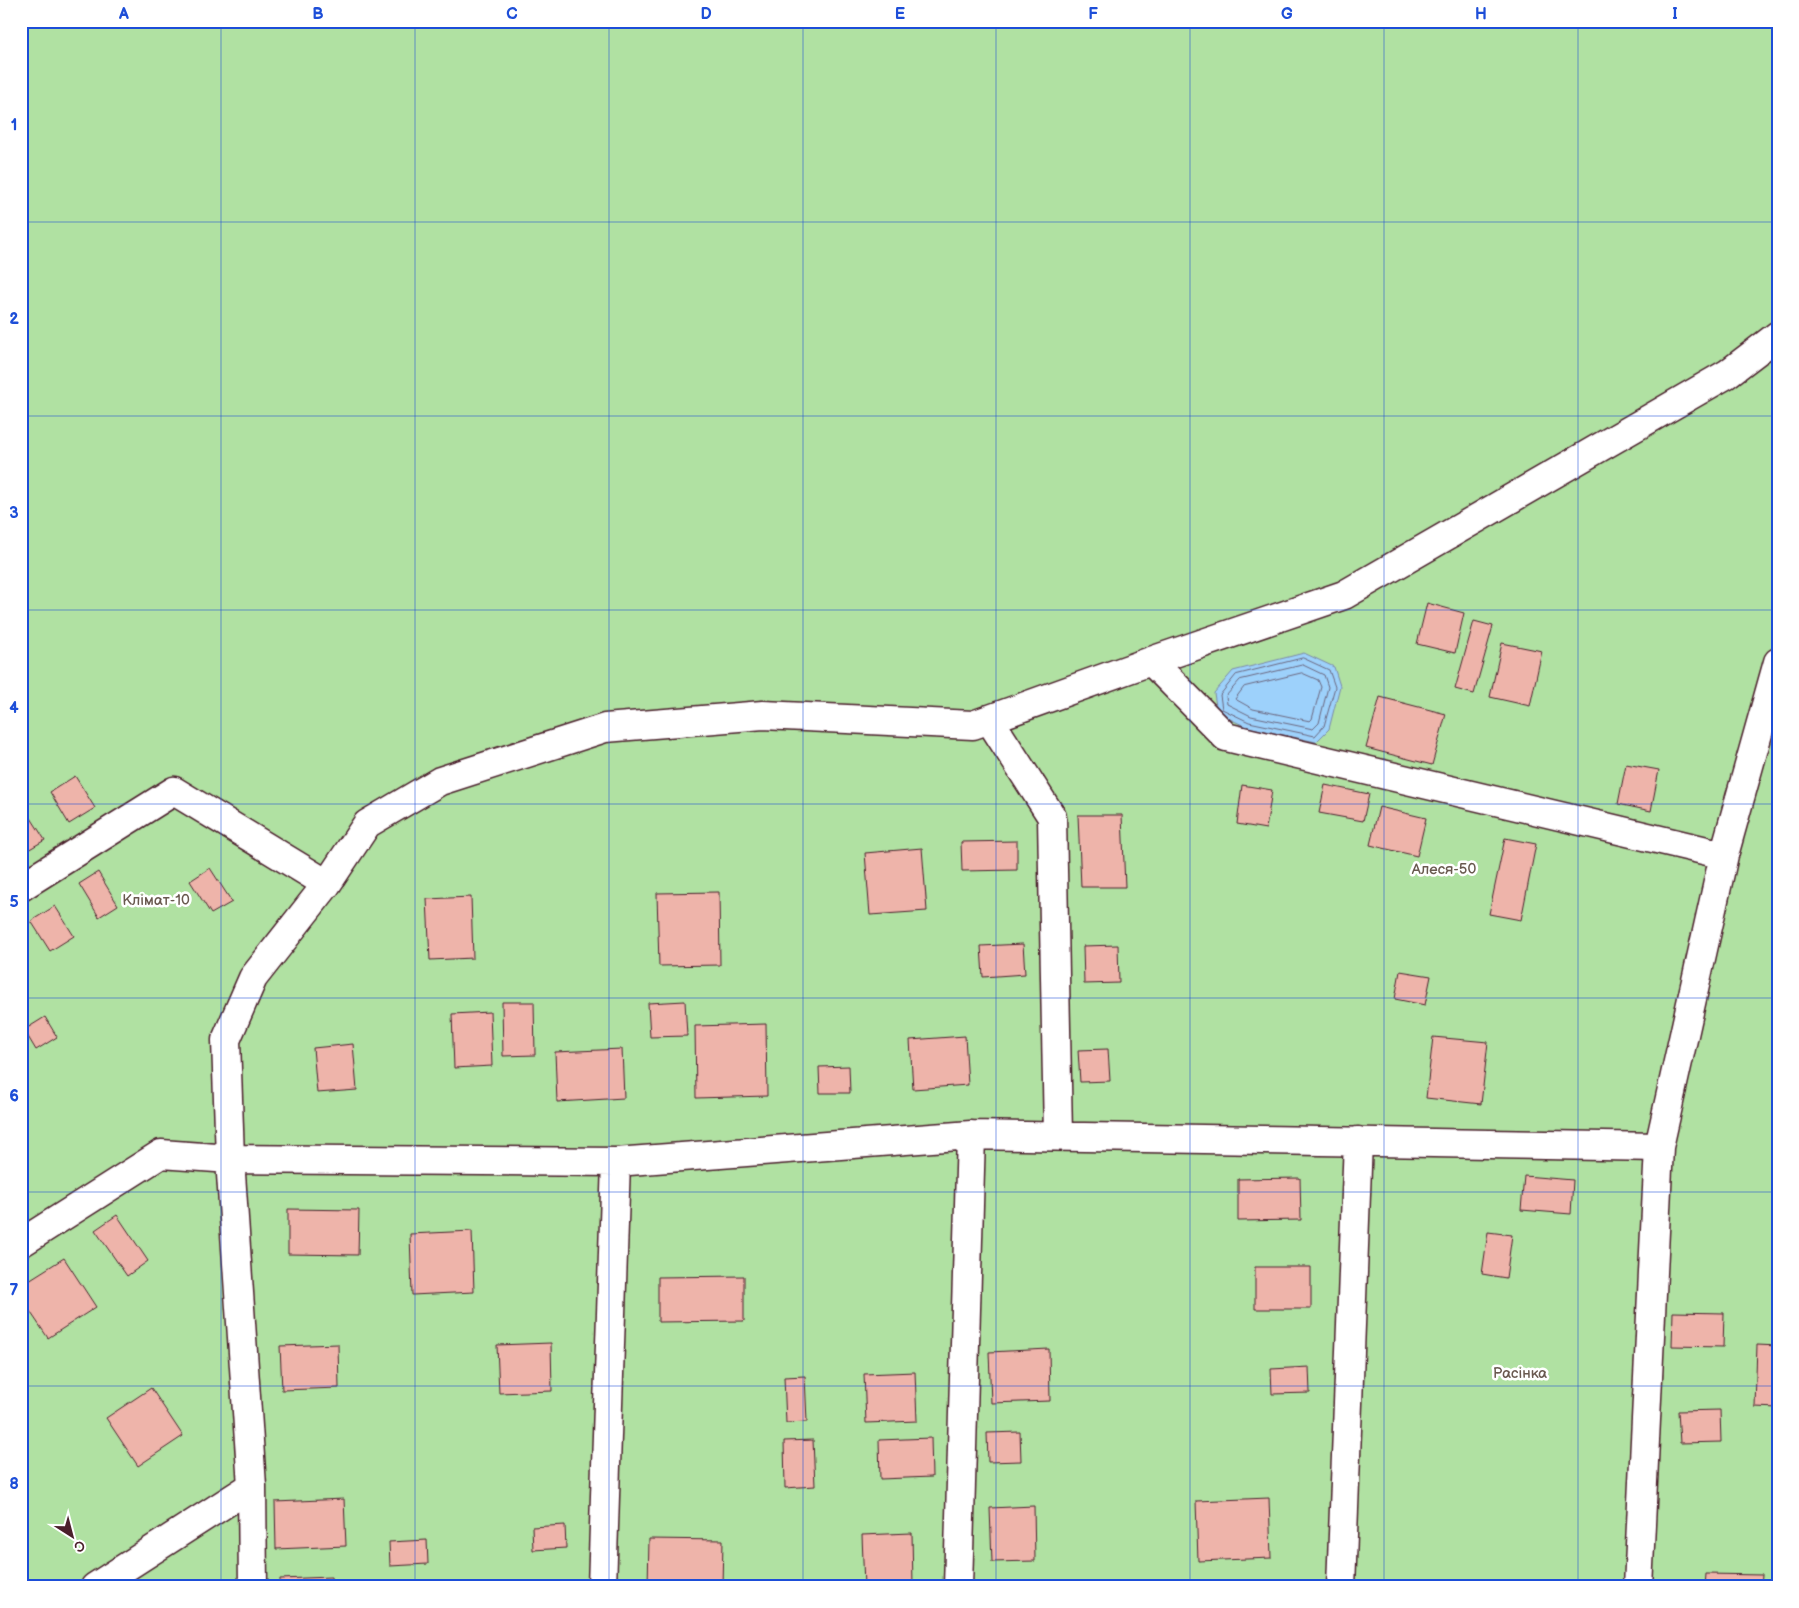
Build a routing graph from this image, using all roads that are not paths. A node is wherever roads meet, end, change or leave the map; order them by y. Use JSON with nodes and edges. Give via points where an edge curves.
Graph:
{"nodes":[{"id":1,"x":1778,"y":335,"type":"edge"},
{"id":2,"x":1151,"y":661,"type":"junction"},
{"id":3,"x":1778,"y":662,"type":"edge"},
{"id":4,"x":989,"y":719,"type":"junction"},
{"id":5,"x":1724,"y":854,"type":"junction"},
{"id":6,"x":327,"y":884,"type":"junction"},
{"id":7,"x":21,"y":888,"type":"edge"},
{"id":8,"x":971,"y":1135,"type":"junction"},
{"id":9,"x":1058,"y":1136,"type":"junction"},
{"id":10,"x":1358,"y":1141,"type":"junction"},
{"id":11,"x":1659,"y":1147,"type":"junction"},
{"id":12,"x":230,"y":1159,"type":"junction"},
{"id":13,"x":616,"y":1162,"type":"junction"},
{"id":14,"x":21,"y":1243,"type":"edge"},
{"id":15,"x":252,"y":1486,"type":"junction"},
{"id":16,"x":95,"y":1587,"type":"edge"},
{"id":17,"x":253,"y":1587,"type":"edge"},
{"id":18,"x":602,"y":1587,"type":"edge"},
{"id":19,"x":958,"y":1587,"type":"edge"},
{"id":20,"x":1341,"y":1587,"type":"edge"},
{"id":21,"x":1638,"y":1587,"type":"edge"}],
"edges":[{"from":1,"to":2,"type":"street","via":[[1727,374],[1344,596]]},
{"from":2,"to":4,"type":"street"},
{"from":2,"to":5,"type":"street","via":[[1226,737]]},
{"from":3,"to":5,"type":"street"},
{"from":4,"to":6,"type":"street","via":[[973,725],[763,715],[605,728],[440,781],[367,824]]},
{"from":4,"to":9,"type":"street","via":[[1052,816]]},
{"from":5,"to":11,"type":"street"},
{"from":6,"to":7,"type":"street","via":[[174,791]]},
{"from":6,"to":12,"type":"street","via":[[253,978],[226,1040]]},
{"from":8,"to":9,"type":"street"},
{"from":8,"to":13,"type":"street"},
{"from":8,"to":19,"type":"street"},
{"from":9,"to":10,"type":"street"},
{"from":10,"to":11,"type":"street"},
{"from":10,"to":20,"type":"street"},
{"from":11,"to":21,"type":"street"},
{"from":12,"to":13,"type":"street"},
{"from":12,"to":14,"type":"street","via":[[161,1154]]},
{"from":12,"to":15,"type":"street"},
{"from":13,"to":18,"type":"street"},
{"from":15,"to":16,"type":"street"},
{"from":15,"to":17,"type":"street"}]}
